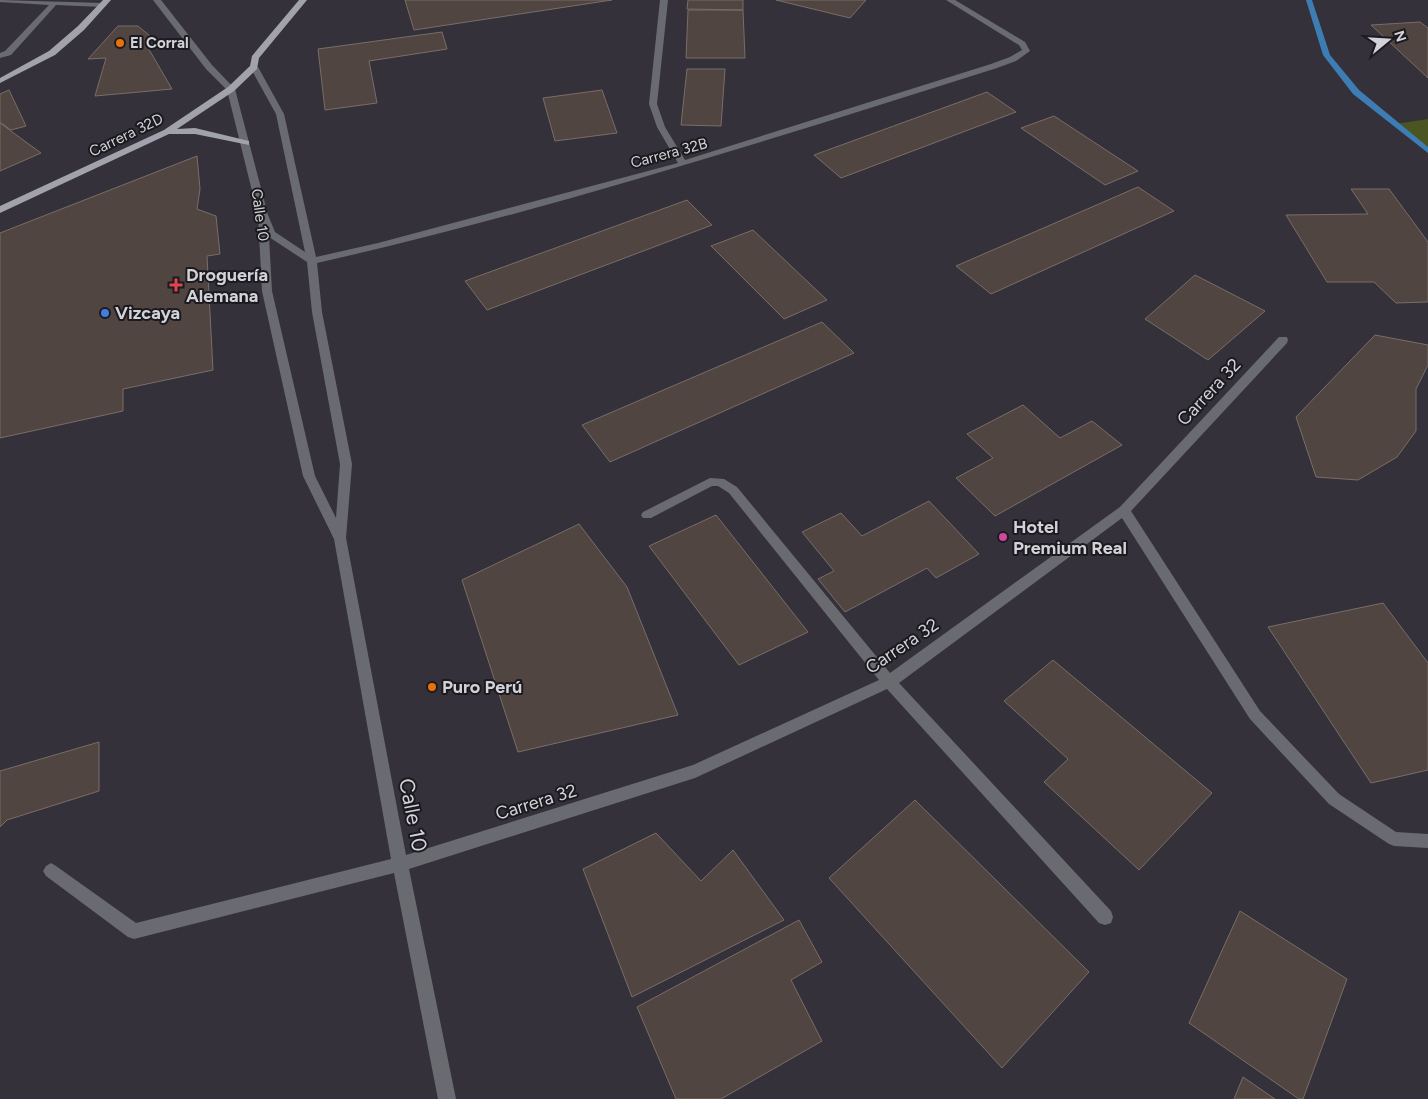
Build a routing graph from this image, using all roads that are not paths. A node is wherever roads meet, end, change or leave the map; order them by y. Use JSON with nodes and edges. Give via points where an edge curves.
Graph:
{"nodes":[{"id":1,"x":0,"y":0,"type":"edge"},
{"id":2,"x":157,"y":0,"type":"edge"},
{"id":3,"x":303,"y":0,"type":"edge"},
{"id":4,"x":664,"y":0,"type":"edge"},
{"id":5,"x":950,"y":0,"type":"edge"},
{"id":6,"x":105,"y":2,"type":"edge"},
{"id":7,"x":54,"y":3,"type":"junction"},
{"id":8,"x":0,"y":56,"type":"edge"},
{"id":9,"x":254,"y":66,"type":"junction"},
{"id":10,"x":0,"y":81,"type":"edge"},
{"id":11,"x":231,"y":89,"type":"junction"},
{"id":12,"x":167,"y":132,"type":"junction"},
{"id":13,"x":246,"y":143,"type":"junction"},
{"id":14,"x":683,"y":164,"type":"junction"},
{"id":15,"x":0,"y":210,"type":"edge"},
{"id":16,"x":263,"y":215,"type":"junction"},
{"id":17,"x":312,"y":261,"type":"junction"},
{"id":18,"x":1282,"y":340,"type":"dead end"},
{"id":19,"x":1124,"y":510,"type":"junction"},
{"id":20,"x":647,"y":515,"type":"dead end"},
{"id":21,"x":340,"y":538,"type":"junction"},
{"id":22,"x":889,"y":682,"type":"junction"},
{"id":23,"x":1428,"y":841,"type":"edge"},
{"id":24,"x":400,"y":864,"type":"junction"},
{"id":25,"x":52,"y":872,"type":"dead end"},
{"id":26,"x":1105,"y":916,"type":"dead end"},
{"id":27,"x":447,"y":1099,"type":"edge"}],
"edges":[{"from":1,"to":7,"type":"street"},
{"from":2,"to":11,"type":"street","name":"Calle 10","via":[[209,67]]},
{"from":3,"to":9,"type":"main road","name":"Carrera 32D","via":[[255,58]]},
{"from":4,"to":14,"type":"street","via":[[653,104],[661,127]]},
{"from":5,"to":14,"type":"street","name":"Carrera 32B","via":[[1022,44],[1026,51],[994,66]]},
{"from":6,"to":7,"type":"street"},
{"from":6,"to":10,"type":"main road","via":[[52,53]]},
{"from":7,"to":8,"type":"street","via":[[8,53]]},
{"from":9,"to":11,"type":"main road","name":"Carrera 32D"},
{"from":9,"to":17,"type":"street","name":"Calle 10","via":[[280,114]]},
{"from":11,"to":12,"type":"main road","name":"Carrera 32D"},
{"from":11,"to":13,"type":"street","name":"Calle 10"},
{"from":12,"to":13,"type":"main road","via":[[195,131]]},
{"from":12,"to":15,"type":"main road","name":"Carrera 32D"},
{"from":13,"to":16,"type":"street","name":"Calle 10"},
{"from":14,"to":17,"type":"street","name":"Carrera 32B","via":[[388,244]]},
{"from":16,"to":17,"type":"street","via":[[271,234]]},
{"from":16,"to":21,"type":"street","name":"Calle 10","via":[[267,291],[309,476]]},
{"from":17,"to":21,"type":"street","name":"Calle 10","via":[[317,312],[346,464]]},
{"from":18,"to":19,"type":"street","name":"Carrera 32"},
{"from":19,"to":22,"type":"street","name":"Carrera 32"},
{"from":19,"to":23,"type":"street","via":[[1255,715],[1334,799],[1394,839]]},
{"from":20,"to":22,"type":"street","via":[[710,482],[720,482],[734,490]]},
{"from":21,"to":24,"type":"street","name":"Calle 10"},
{"from":22,"to":24,"type":"street","name":"Carrera 32","via":[[695,771]]},
{"from":22,"to":26,"type":"street"},
{"from":24,"to":25,"type":"street","name":"Carrera 32","via":[[134,931]]},
{"from":24,"to":27,"type":"street","name":"Calle 10"}]}
